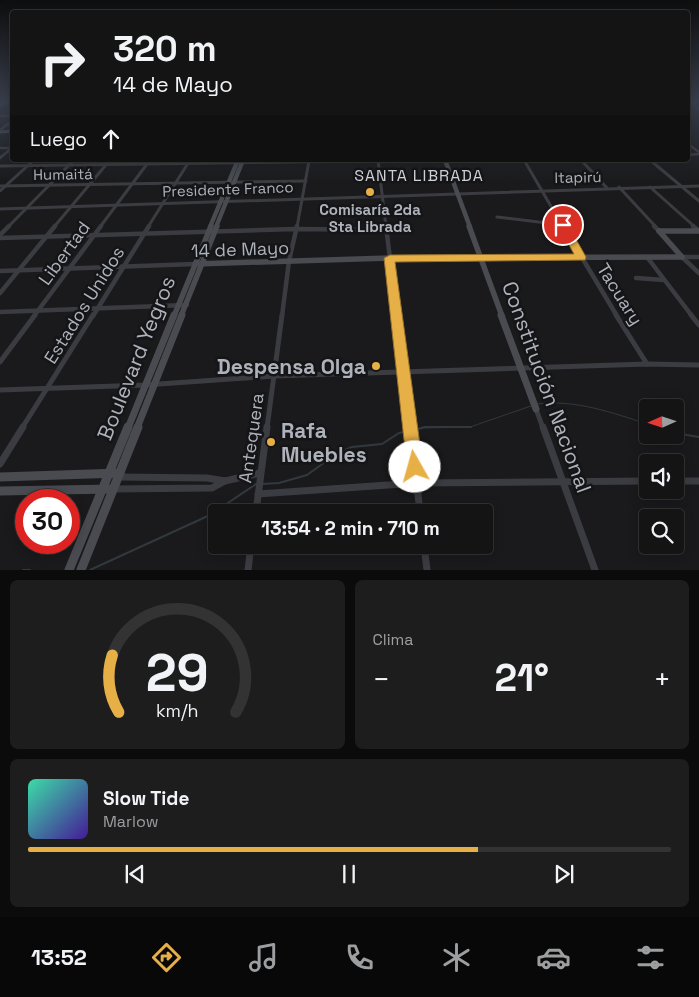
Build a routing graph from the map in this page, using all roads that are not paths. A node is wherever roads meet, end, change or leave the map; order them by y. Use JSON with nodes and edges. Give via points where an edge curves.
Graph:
{"nodes":[{"id":1,"x":10,"y":150,"type":"edge"},
{"id":2,"x":0,"y":158,"type":"edge"},
{"id":3,"x":32,"y":162,"type":"edge"},
{"id":4,"x":72,"y":162,"type":"edge"},
{"id":5,"x":148,"y":162,"type":"edge"},
{"id":6,"x":190,"y":162,"type":"edge"},
{"id":7,"x":240,"y":162,"type":"edge"},
{"id":8,"x":309,"y":162,"type":"edge"},
{"id":9,"x":378,"y":162,"type":"edge"},
{"id":10,"x":446,"y":162,"type":"edge"},
{"id":11,"x":525,"y":162,"type":"edge"},
{"id":12,"x":583,"y":162,"type":"edge"},
{"id":13,"x":652,"y":162,"type":"edge"},
{"id":14,"x":106,"y":164,"type":"junction"},
{"id":15,"x":69,"y":165,"type":"junction"},
{"id":16,"x":0,"y":166,"type":"edge"},
{"id":17,"x":28,"y":166,"type":"junction"},
{"id":18,"x":232,"y":182,"type":"junction"},
{"id":19,"x":306,"y":182,"type":"junction"},
{"id":20,"x":176,"y":183,"type":"junction"},
{"id":21,"x":132,"y":184,"type":"junction"},
{"id":22,"x":90,"y":185,"type":"junction"},
{"id":23,"x":2,"y":186,"type":"edge"},
{"id":24,"x":49,"y":186,"type":"junction"},
{"id":25,"x":650,"y":186,"type":"junction"},
{"id":26,"x":681,"y":186,"type":"junction"},
{"id":27,"x":699,"y":186,"type":"edge"},
{"id":28,"x":619,"y":187,"type":"junction"},
{"id":29,"x":608,"y":188,"type":"junction"},
{"id":30,"x":543,"y":189,"type":"junction"},
{"id":31,"x":0,"y":191,"type":"edge"},
{"id":32,"x":457,"y":192,"type":"junction"},
{"id":33,"x":382,"y":195,"type":"junction"},
{"id":34,"x":304,"y":198,"type":"junction"},
{"id":35,"x":224,"y":201,"type":"junction"},
{"id":36,"x":699,"y":201,"type":"edge"},
{"id":37,"x":163,"y":203,"type":"junction"},
{"id":38,"x":117,"y":204,"type":"junction"},
{"id":39,"x":73,"y":206,"type":"junction"},
{"id":40,"x":27,"y":208,"type":"junction"},
{"id":41,"x":0,"y":209,"type":"edge"},
{"id":42,"x":497,"y":217,"type":"dead end"},
{"id":43,"x":563,"y":225,"type":"junction"},
{"id":44,"x":295,"y":229,"type":"junction"},
{"id":45,"x":386,"y":230,"type":"junction"},
{"id":46,"x":659,"y":230,"type":"junction"},
{"id":47,"x":212,"y":231,"type":"junction"},
{"id":48,"x":699,"y":231,"type":"edge"},
{"id":49,"x":145,"y":233,"type":"junction"},
{"id":50,"x":94,"y":234,"type":"junction"},
{"id":51,"x":0,"y":236,"type":"edge"},
{"id":52,"x":47,"y":236,"type":"junction"},
{"id":53,"x":699,"y":256,"type":"edge"},
{"id":54,"x":581,"y":257,"type":"junction"},
{"id":55,"x":647,"y":257,"type":"junction"},
{"id":56,"x":682,"y":257,"type":"junction"},
{"id":57,"x":390,"y":258,"type":"junction"},
{"id":58,"x":481,"y":258,"type":"junction"},
{"id":59,"x":289,"y":261,"type":"junction"},
{"id":60,"x":195,"y":264,"type":"junction"},
{"id":61,"x":203,"y":264,"type":"junction"},
{"id":62,"x":125,"y":266,"type":"junction"},
{"id":63,"x":69,"y":268,"type":"junction"},
{"id":64,"x":20,"y":270,"type":"junction"},
{"id":65,"x":0,"y":271,"type":"edge"},
{"id":66,"x":699,"y":273,"type":"edge"},
{"id":67,"x":636,"y":278,"type":"dead end"},
{"id":68,"x":664,"y":280,"type":"junction"},
{"id":69,"x":0,"y":293,"type":"edge"},
{"id":70,"x":178,"y":305,"type":"junction"},
{"id":71,"x":187,"y":305,"type":"junction"},
{"id":72,"x":99,"y":309,"type":"junction"},
{"id":73,"x":38,"y":310,"type":"junction"},
{"id":74,"x":0,"y":312,"type":"edge"},
{"id":75,"x":699,"y":325,"type":"edge"},
{"id":76,"x":0,"y":362,"type":"edge"},
{"id":77,"x":648,"y":364,"type":"junction"},
{"id":78,"x":699,"y":365,"type":"edge"},
{"id":79,"x":521,"y":367,"type":"junction"},
{"id":80,"x":403,"y":374,"type":"junction"},
{"id":81,"x":274,"y":376,"type":"junction"},
{"id":82,"x":145,"y":385,"type":"junction"},
{"id":83,"x":155,"y":385,"type":"junction"},
{"id":84,"x":46,"y":389,"type":"junction"},
{"id":85,"x":0,"y":390,"type":"edge"},
{"id":86,"x":535,"y":405,"type":"joint"},
{"id":87,"x":0,"y":464,"type":"edge"},
{"id":88,"x":260,"y":472,"type":"junction"},
{"id":89,"x":109,"y":473,"type":"junction"},
{"id":90,"x":119,"y":475,"type":"junction"},
{"id":91,"x":0,"y":477,"type":"edge"},
{"id":92,"x":225,"y":481,"type":"junction"},
{"id":93,"x":562,"y":481,"type":"junction"},
{"id":94,"x":639,"y":481,"type":"edge"},
{"id":95,"x":684,"y":481,"type":"edge"},
{"id":96,"x":699,"y":481,"type":"edge"},
{"id":97,"x":417,"y":483,"type":"junction"},
{"id":98,"x":103,"y":488,"type":"junction"},
{"id":99,"x":113,"y":489,"type":"junction"},
{"id":100,"x":0,"y":491,"type":"edge"},
{"id":101,"x":258,"y":494,"type":"junction"},
{"id":102,"x":257,"y":504,"type":"edge"},
{"id":103,"x":419,"y":504,"type":"edge"},
{"id":104,"x":250,"y":554,"type":"edge"},
{"id":105,"x":425,"y":554,"type":"edge"},
{"id":106,"x":81,"y":569,"type":"edge"},
{"id":107,"x":69,"y":570,"type":"edge"},
{"id":108,"x":248,"y":570,"type":"edge"},
{"id":109,"x":427,"y":570,"type":"edge"},
{"id":110,"x":595,"y":570,"type":"edge"}],
"edges":[{"from":1,"to":2,"type":"street"},
{"from":3,"to":17,"type":"street"},
{"from":4,"to":15,"type":"street"},
{"from":5,"to":6,"type":"street"},
{"from":5,"to":14,"type":"street"},
{"from":5,"to":21,"type":"street","name":"Libertad"},
{"from":6,"to":20,"type":"street","name":"Estados Unidos"},
{"from":7,"to":18,"type":"main road","name":"Boulevard Yegros"},
{"from":8,"to":19,"type":"street","name":"Antequera"},
{"from":9,"to":33,"type":"street"},
{"from":10,"to":32,"type":"main road","name":"Constitución Nacional"},
{"from":11,"to":30,"type":"street","name":"Tacuary"},
{"from":12,"to":29,"type":"street"},
{"from":13,"to":26,"type":"street"},
{"from":14,"to":15,"type":"street"},
{"from":14,"to":22,"type":"street"},
{"from":15,"to":17,"type":"street"},
{"from":15,"to":24,"type":"street"},
{"from":16,"to":17,"type":"street"},
{"from":17,"to":23,"type":"street"},
{"from":18,"to":19,"type":"street","name":"Humaitá"},
{"from":18,"to":20,"type":"street","name":"Humaitá"},
{"from":18,"to":35,"type":"main road","name":"Boulevard Yegros"},
{"from":19,"to":34,"type":"street","name":"Antequera"},
{"from":20,"to":21,"type":"street","name":"Humaitá"},
{"from":20,"to":37,"type":"street","name":"Estados Unidos"},
{"from":21,"to":22,"type":"street","name":"Humaitá"},
{"from":21,"to":38,"type":"street","name":"Libertad"},
{"from":22,"to":24,"type":"street","name":"Humaitá"},
{"from":22,"to":39,"type":"street"},
{"from":23,"to":24,"type":"street","name":"Humaitá"},
{"from":23,"to":31,"type":"street"},
{"from":24,"to":40,"type":"street"},
{"from":25,"to":26,"type":"street","name":"Itapirú"},
{"from":25,"to":28,"type":"street","name":"Itapirú"},
{"from":25,"to":48,"type":"street"},
{"from":26,"to":27,"type":"street","name":"Itapirú"},
{"from":26,"to":36,"type":"street"},
{"from":28,"to":29,"type":"street","name":"Itapirú"},
{"from":28,"to":46,"type":"street"},
{"from":29,"to":30,"type":"street","name":"Itapirú"},
{"from":30,"to":32,"type":"street","name":"Itapirú"},
{"from":30,"to":43,"type":"street","name":"Tacuary"},
{"from":32,"to":33,"type":"street","name":"Presidente Franco"},
{"from":32,"to":58,"type":"main road","name":"Constitución Nacional"},
{"from":33,"to":34,"type":"street","name":"Presidente Franco"},
{"from":33,"to":45,"type":"street"},
{"from":34,"to":35,"type":"street","name":"Presidente Franco"},
{"from":34,"to":44,"type":"street","name":"Antequera"},
{"from":35,"to":37,"type":"street","name":"Presidente Franco"},
{"from":35,"to":47,"type":"main road","name":"Boulevard Yegros"},
{"from":37,"to":38,"type":"street","name":"Presidente Franco"},
{"from":37,"to":49,"type":"street","name":"Estados Unidos"},
{"from":38,"to":39,"type":"street","name":"Presidente Franco"},
{"from":38,"to":50,"type":"street","name":"Libertad"},
{"from":39,"to":40,"type":"street","name":"Presidente Franco"},
{"from":39,"to":52,"type":"street"},
{"from":40,"to":41,"type":"street","name":"Presidente Franco"},
{"from":40,"to":51,"type":"street"},
{"from":42,"to":43,"type":"street"},
{"from":43,"to":54,"type":"street","name":"Tacuary"},
{"from":44,"to":45,"type":"street"},
{"from":44,"to":47,"type":"street"},
{"from":44,"to":59,"type":"street","name":"Antequera"},
{"from":45,"to":57,"type":"street"},
{"from":46,"to":48,"type":"main road"},
{"from":46,"to":56,"type":"main road"},
{"from":47,"to":49,"type":"street"},
{"from":47,"to":60,"type":"main road","name":"Boulevard Yegros"},
{"from":47,"to":61,"type":"main road","name":"Boulevard Yegros"},
{"from":49,"to":50,"type":"street"},
{"from":49,"to":62,"type":"street","name":"Estados Unidos"},
{"from":50,"to":52,"type":"street"},
{"from":50,"to":63,"type":"street","name":"Libertad"},
{"from":51,"to":52,"type":"street"},
{"from":52,"to":64,"type":"street"},
{"from":53,"to":56,"type":"street"},
{"from":54,"to":55,"type":"main road","name":"14 de Mayo"},
{"from":54,"to":58,"type":"main road","name":"14 de Mayo"},
{"from":54,"to":77,"type":"street","name":"Tacuary"},
{"from":55,"to":56,"type":"main road","name":"14 de Mayo"},
{"from":55,"to":68,"type":"street"},
{"from":56,"to":66,"type":"street"},
{"from":57,"to":58,"type":"main road","name":"14 de Mayo"},
{"from":57,"to":59,"type":"main road","name":"14 de Mayo"},
{"from":57,"to":80,"type":"street"},
{"from":58,"to":79,"type":"main road","name":"Constitución Nacional"},
{"from":59,"to":61,"type":"main road","name":"14 de Mayo"},
{"from":59,"to":81,"type":"street","name":"Antequera"},
{"from":60,"to":61,"type":"main road","name":"14 de Mayo"},
{"from":60,"to":62,"type":"street","name":"14 de Mayo"},
{"from":60,"to":70,"type":"main road","name":"Boulevard Yegros"},
{"from":61,"to":71,"type":"main road","name":"Boulevard Yegros"},
{"from":62,"to":63,"type":"street","name":"14 de Mayo"},
{"from":62,"to":72,"type":"street","name":"Estados Unidos"},
{"from":63,"to":64,"type":"street","name":"14 de Mayo"},
{"from":63,"to":73,"type":"street","name":"Libertad"},
{"from":64,"to":65,"type":"street","name":"14 de Mayo"},
{"from":64,"to":69,"type":"street"},
{"from":67,"to":68,"type":"street"},
{"from":68,"to":75,"type":"street"},
{"from":70,"to":71,"type":"street"},
{"from":70,"to":72,"type":"street"},
{"from":70,"to":82,"type":"main road","name":"Boulevard Yegros"},
{"from":71,"to":83,"type":"main road","name":"Boulevard Yegros"},
{"from":72,"to":73,"type":"street"},
{"from":72,"to":84,"type":"street","name":"Estados Unidos"},
{"from":73,"to":74,"type":"street"},
{"from":73,"to":76,"type":"street","name":"Libertad"},
{"from":77,"to":78,"type":"street"},
{"from":77,"to":79,"type":"street"},
{"from":79,"to":80,"type":"street"},
{"from":79,"to":86,"type":"main road","name":"Constitución Nacional"},
{"from":80,"to":81,"type":"street"},
{"from":80,"to":97,"type":"street"},
{"from":81,"to":83,"type":"street"},
{"from":81,"to":88,"type":"street","name":"Antequera"},
{"from":82,"to":83,"type":"street"},
{"from":82,"to":84,"type":"street"},
{"from":82,"to":89,"type":"main road","name":"Boulevard Yegros"},
{"from":83,"to":90,"type":"main road","name":"Boulevard Yegros"},
{"from":84,"to":85,"type":"street"},
{"from":84,"to":87,"type":"street","name":"Estados Unidos"},
{"from":86,"to":93,"type":"street","name":"Constitución Nacional"},
{"from":88,"to":92,"type":"street"},
{"from":88,"to":101,"type":"street","name":"Antequera"},
{"from":89,"to":90,"type":"main road"},
{"from":89,"to":91,"type":"main road"},
{"from":89,"to":98,"type":"main road","name":"Boulevard Yegros"},
{"from":90,"to":92,"type":"street"},
{"from":90,"to":99,"type":"main road","name":"Boulevard Yegros"},
{"from":92,"to":99,"type":"street","via":[[202,489]]},
{"from":93,"to":94,"type":"street"},
{"from":93,"to":97,"type":"street"},
{"from":93,"to":110,"type":"street","name":"Constitución Nacional"},
{"from":95,"to":96,"type":"street"},
{"from":97,"to":101,"type":"street"},
{"from":97,"to":103,"type":"street"},
{"from":98,"to":99,"type":"main road"},
{"from":98,"to":100,"type":"main road"},
{"from":98,"to":107,"type":"main road","name":"Boulevard Yegros"},
{"from":99,"to":106,"type":"main road","name":"Boulevard Yegros"},
{"from":101,"to":102,"type":"street","name":"Antequera"},
{"from":104,"to":108,"type":"street"},
{"from":105,"to":109,"type":"street"}]}
